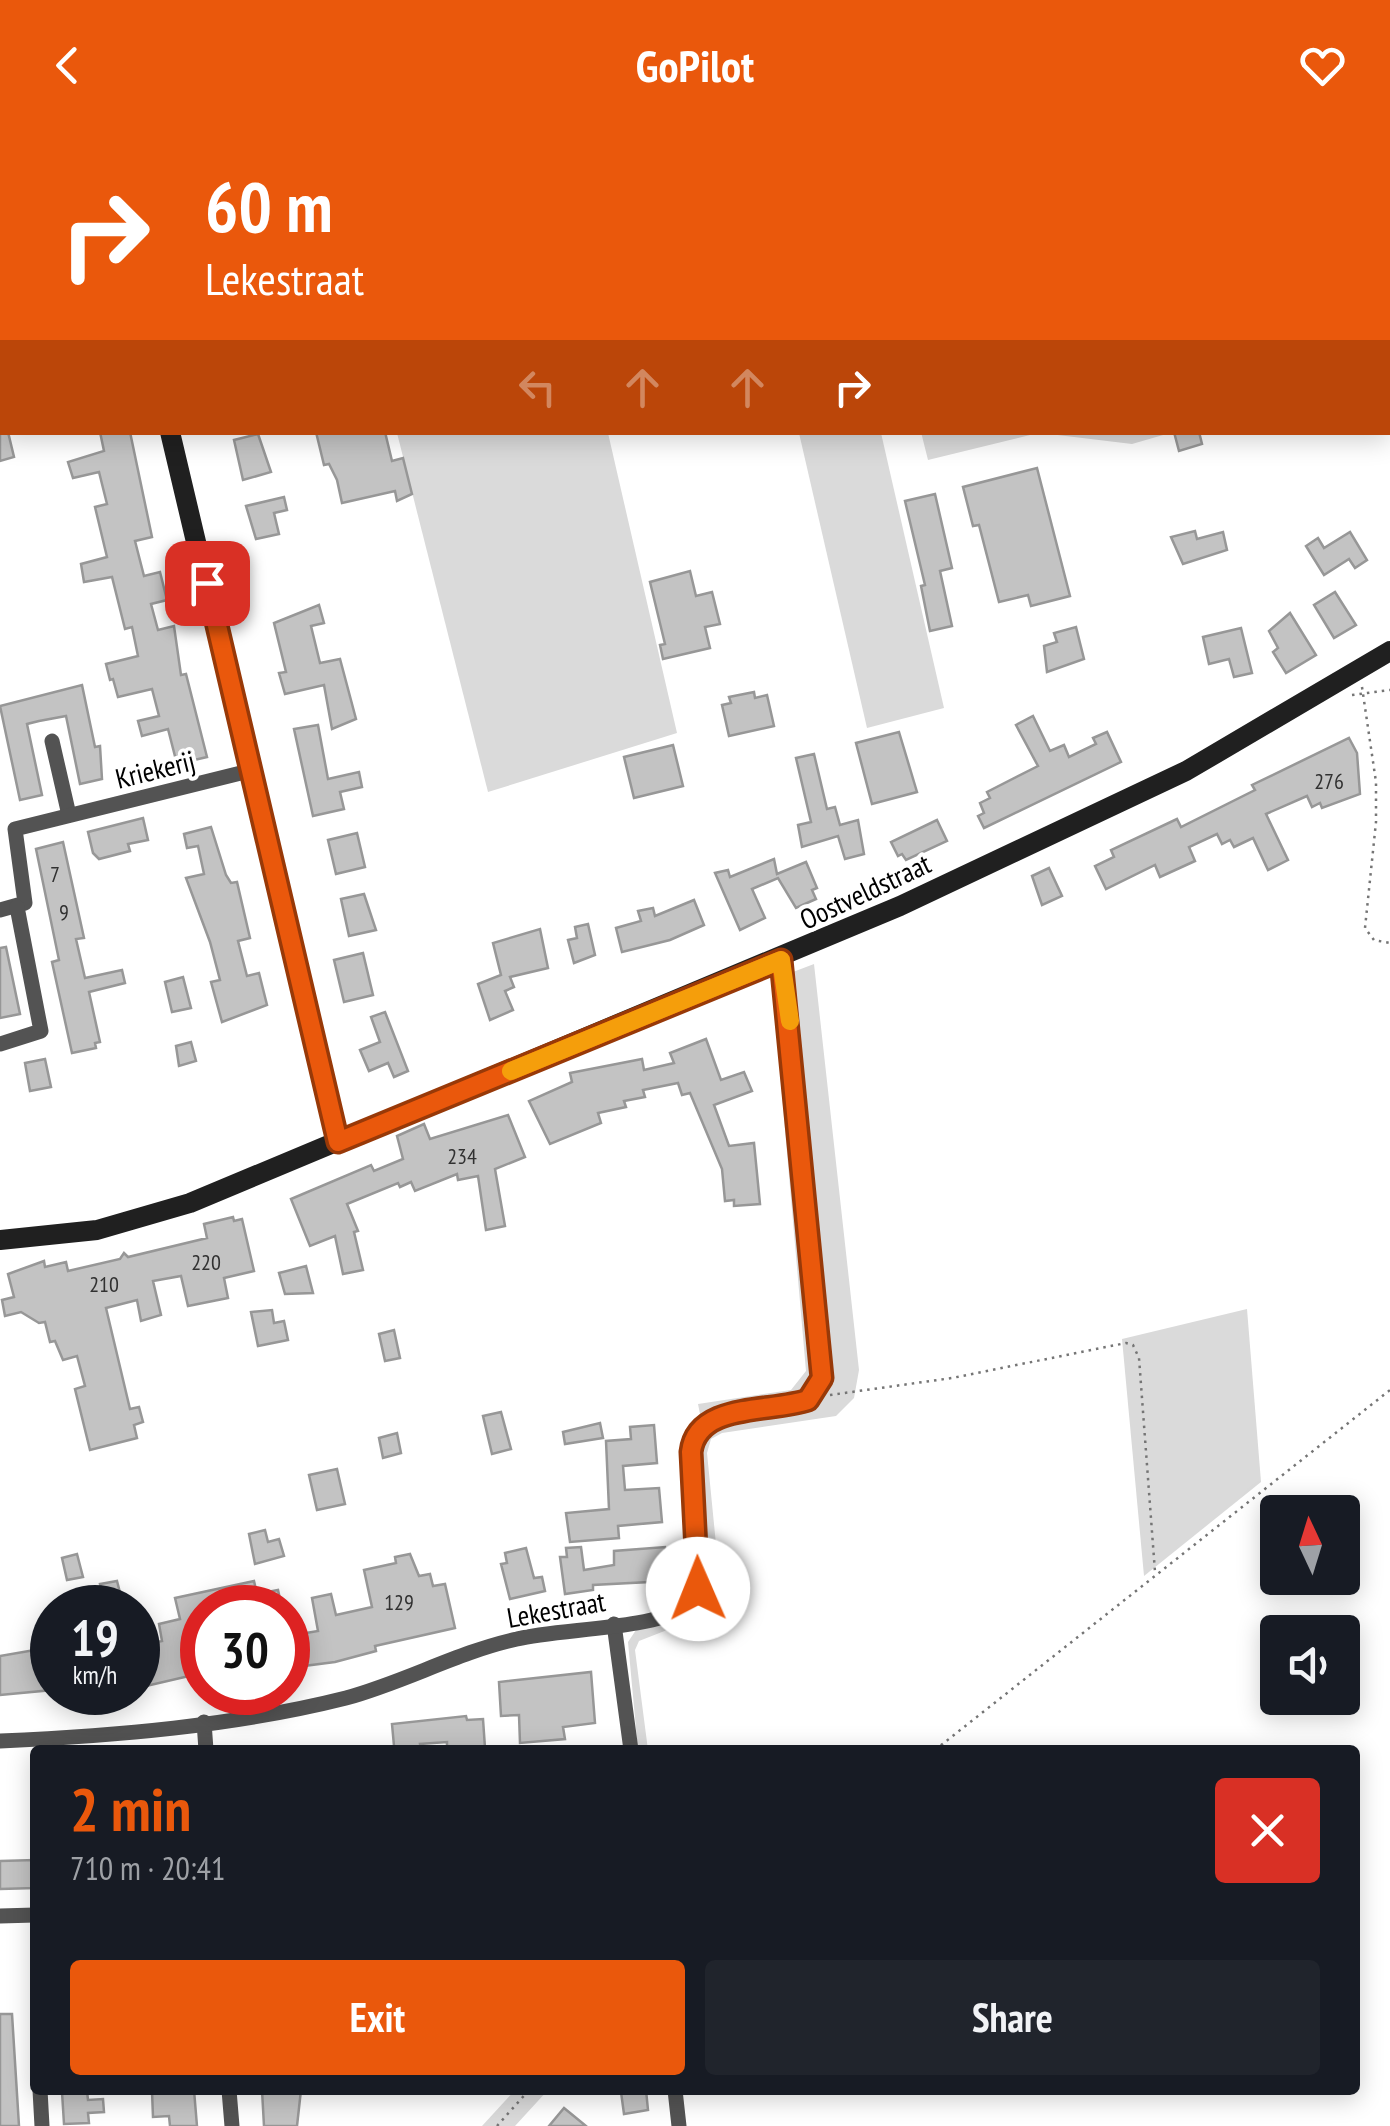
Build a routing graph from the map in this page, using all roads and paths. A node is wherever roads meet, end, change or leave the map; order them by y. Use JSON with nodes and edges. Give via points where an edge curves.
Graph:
{"nodes":[{"id":1,"x":171,"y":435,"type":"edge"},
{"id":2,"x":1387,"y":660,"type":"edge"},
{"id":3,"x":1353,"y":673,"type":"junction"},
{"id":4,"x":52,"y":742,"type":"dead end"},
{"id":5,"x":252,"y":770,"type":"junction"},
{"id":6,"x":70,"y":815,"type":"junction"},
{"id":7,"x":17,"y":907,"type":"junction"},
{"id":8,"x":0,"y":910,"type":"edge"},
{"id":9,"x":1390,"y":943,"type":"edge"},
{"id":10,"x":781,"y":960,"type":"junction"},
{"id":11,"x":0,"y":1044,"type":"edge"},
{"id":12,"x":338,"y":1142,"type":"junction"},
{"id":13,"x":0,"y":1240,"type":"edge"},
{"id":14,"x":1390,"y":1390,"type":"edge"},
{"id":15,"x":814,"y":1394,"type":"junction"},
{"id":16,"x":1155,"y":1574,"type":"junction"},
{"id":17,"x":614,"y":1624,"type":"junction"},
{"id":18,"x":204,"y":1722,"type":"junction"},
{"id":19,"x":0,"y":1741,"type":"edge"},
{"id":20,"x":206,"y":1745,"type":"edge"},
{"id":21,"x":630,"y":1745,"type":"edge"},
{"id":22,"x":940,"y":1745,"type":"edge"},
{"id":23,"x":30,"y":1915,"type":"edge"},
{"id":24,"x":0,"y":1916,"type":"edge"},
{"id":25,"x":40,"y":2095,"type":"edge"},
{"id":26,"x":229,"y":2095,"type":"edge"},
{"id":27,"x":525,"y":2095,"type":"edge"},
{"id":28,"x":676,"y":2095,"type":"edge"},
{"id":29,"x":42,"y":2126,"type":"edge"},
{"id":30,"x":232,"y":2126,"type":"edge"},
{"id":31,"x":497,"y":2126,"type":"edge"},
{"id":32,"x":680,"y":2126,"type":"edge"}],
"edges":[{"from":1,"to":5,"type":"street"},
{"from":2,"to":3,"type":"street","name":"Oostveldstraat"},
{"from":3,"to":9,"type":"path","via":[[1366,693],[1376,782],[1364,928],[1374,940]]},
{"from":3,"to":10,"type":"street","name":"Oostveldstraat","via":[[1186,771]]},
{"from":4,"to":6,"type":"street"},
{"from":5,"to":6,"type":"street","name":"Kriekerij"},
{"from":5,"to":12,"type":"street"},
{"from":6,"to":7,"type":"street","name":"Kriekerij","via":[[15,828],[25,903]]},
{"from":7,"to":8,"type":"street"},
{"from":7,"to":11,"type":"street","name":"Kriekerij","via":[[42,1032]]},
{"from":10,"to":12,"type":"street","name":"Oostveldstraat"},
{"from":10,"to":15,"type":"street","via":[[822,1378]]},
{"from":12,"to":13,"type":"street","name":"Oostveldstraat","via":[[142,1220]]},
{"from":14,"to":16,"type":"path"},
{"from":15,"to":16,"type":"path","via":[[952,1378],[1133,1345]]},
{"from":15,"to":17,"type":"street","name":"Lekestraat","via":[[798,1404],[704,1423],[691,1452],[698,1589],[679,1610]]},
{"from":16,"to":22,"type":"path"},
{"from":17,"to":18,"type":"street","name":"Lekestraat","via":[[476,1649],[346,1698]]},
{"from":17,"to":21,"type":"street"},
{"from":18,"to":19,"type":"street","name":"Lekestraat"},
{"from":18,"to":20,"type":"street"},
{"from":23,"to":24,"type":"street"},
{"from":25,"to":29,"type":"street"},
{"from":26,"to":30,"type":"street"},
{"from":27,"to":31,"type":"path"},
{"from":28,"to":32,"type":"street"}]}
